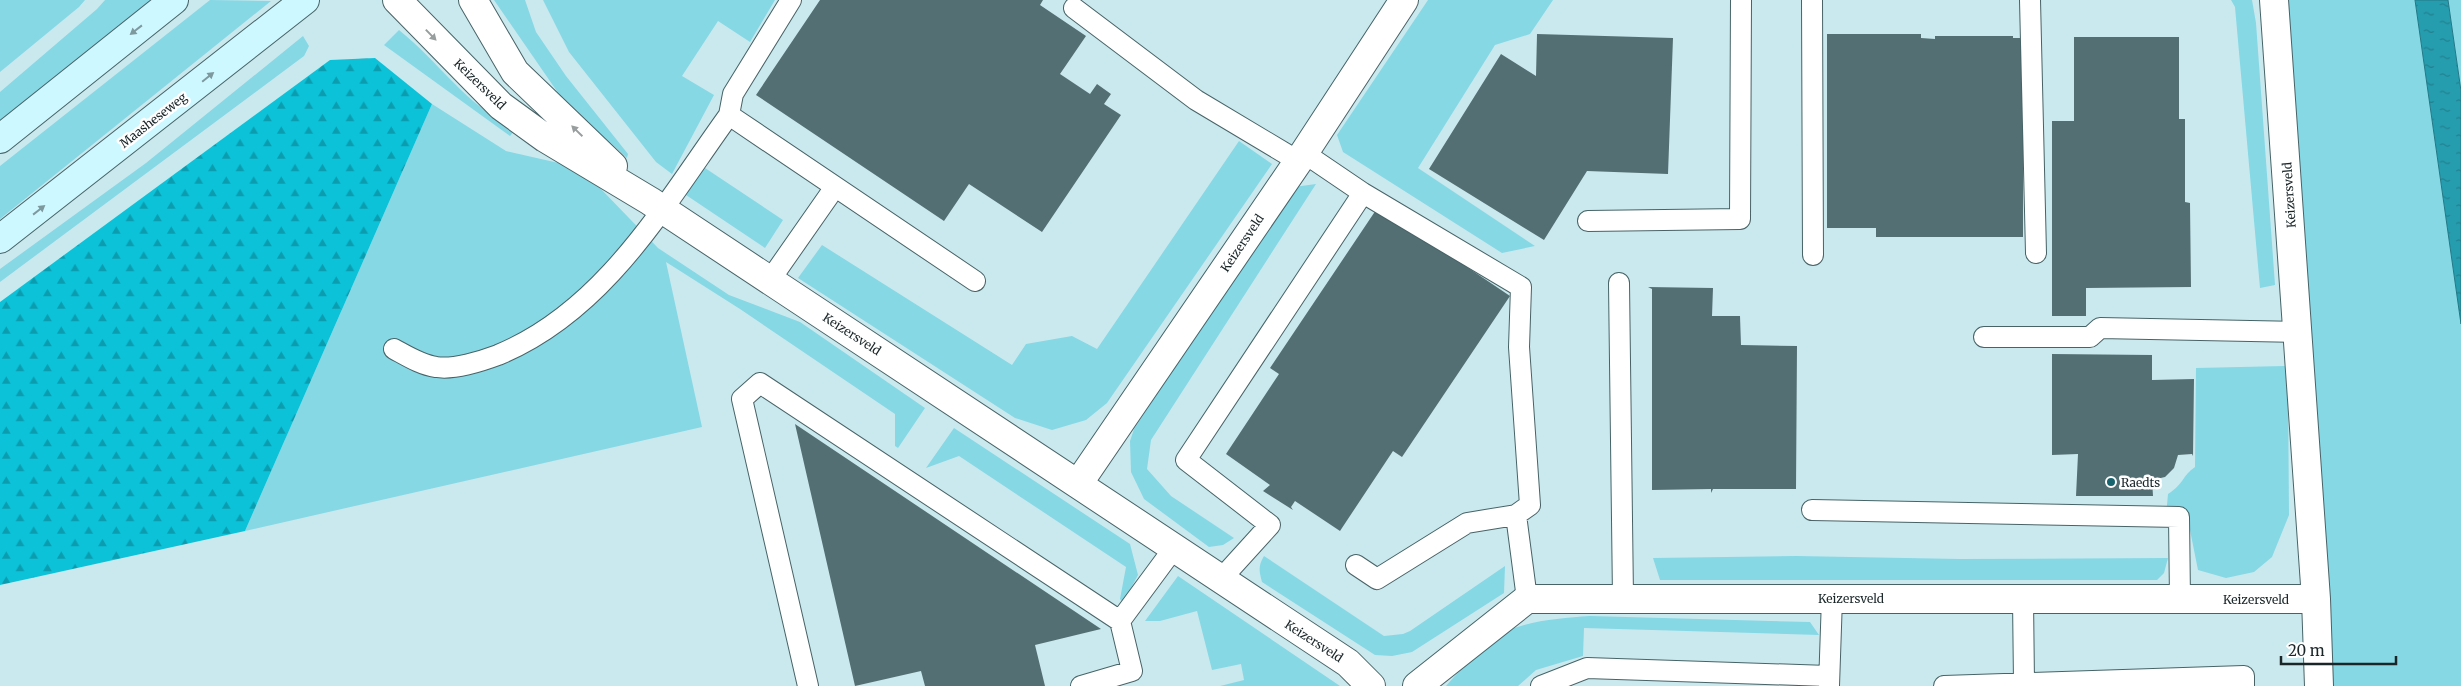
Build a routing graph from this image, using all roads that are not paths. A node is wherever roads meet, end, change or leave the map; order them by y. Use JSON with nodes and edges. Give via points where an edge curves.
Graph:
{"nodes":[{"id":1,"x":174,"y":0,"type":"edge"},
{"id":2,"x":305,"y":0,"type":"edge"},
{"id":3,"x":397,"y":0,"type":"edge"},
{"id":4,"x":473,"y":0,"type":"edge"},
{"id":5,"x":791,"y":0,"type":"edge"},
{"id":6,"x":1404,"y":0,"type":"edge"},
{"id":7,"x":1741,"y":0,"type":"edge"},
{"id":8,"x":1812,"y":0,"type":"edge"},
{"id":9,"x":2030,"y":0,"type":"edge"},
{"id":10,"x":2274,"y":0,"type":"edge"},
{"id":11,"x":1074,"y":8,"type":"dead end"},
{"id":12,"x":729,"y":115,"type":"junction"},
{"id":13,"x":0,"y":139,"type":"edge"},
{"id":14,"x":1301,"y":157,"type":"junction"},
{"id":15,"x":835,"y":187,"type":"junction"},
{"id":16,"x":1363,"y":193,"type":"junction"},
{"id":17,"x":656,"y":205,"type":"junction"},
{"id":18,"x":1588,"y":221,"type":"dead end"},
{"id":19,"x":0,"y":239,"type":"edge"},
{"id":20,"x":2036,"y":253,"type":"dead end"},
{"id":21,"x":1813,"y":255,"type":"dead end"},
{"id":22,"x":770,"y":280,"type":"junction"},
{"id":23,"x":975,"y":281,"type":"dead end"},
{"id":24,"x":1619,"y":283,"type":"dead end"},
{"id":25,"x":2298,"y":332,"type":"junction"},
{"id":26,"x":1984,"y":337,"type":"dead end"},
{"id":27,"x":394,"y":349,"type":"dead end"},
{"id":28,"x":1078,"y":484,"type":"junction"},
{"id":29,"x":1812,"y":510,"type":"dead end"},
{"id":30,"x":1516,"y":515,"type":"junction"},
{"id":31,"x":1174,"y":548,"type":"junction"},
{"id":32,"x":1356,"y":565,"type":"dead end"},
{"id":33,"x":1221,"y":579,"type":"junction"},
{"id":34,"x":1623,"y":598,"type":"junction"},
{"id":35,"x":1832,"y":598,"type":"junction"},
{"id":36,"x":1527,"y":599,"type":"junction"},
{"id":37,"x":2023,"y":599,"type":"junction"},
{"id":38,"x":2180,"y":599,"type":"junction"},
{"id":39,"x":2316,"y":599,"type":"junction"},
{"id":40,"x":1120,"y":621,"type":"junction"},
{"id":41,"x":1829,"y":681,"type":"edge"},
{"id":42,"x":2024,"y":683,"type":"junction"},
{"id":43,"x":808,"y":686,"type":"edge"},
{"id":44,"x":1081,"y":686,"type":"edge"},
{"id":45,"x":1371,"y":686,"type":"edge"},
{"id":46,"x":1417,"y":686,"type":"edge"},
{"id":47,"x":1541,"y":686,"type":"edge"},
{"id":48,"x":1944,"y":686,"type":"edge"},
{"id":49,"x":2244,"y":686,"type":"edge"},
{"id":50,"x":2319,"y":686,"type":"edge"}],
"edges":[{"from":1,"to":13,"type":"main road","one_way":true},
{"from":19,"to":2,"type":"main road","name":"Maasheseweg","one_way":true},
{"from":3,"to":17,"type":"street","name":"Keizersveld","one_way":true,"via":[[501,106],[545,138]]},
{"from":17,"to":4,"type":"street","name":"Keizersveld","one_way":true,"via":[[515,72]]},
{"from":5,"to":12,"type":"lane","via":[[733,94]]},
{"from":6,"to":14,"type":"street","name":"Keizersveld"},
{"from":7,"to":18,"type":"lane","via":[[1740,220]]},
{"from":8,"to":21,"type":"lane"},
{"from":9,"to":20,"type":"lane"},
{"from":10,"to":25,"type":"street","name":"Keizersveld"},
{"from":11,"to":14,"type":"lane","via":[[1196,100]]},
{"from":12,"to":15,"type":"lane"},
{"from":12,"to":17,"type":"lane"},
{"from":14,"to":16,"type":"lane"},
{"from":14,"to":28,"type":"street","name":"Keizersveld"},
{"from":15,"to":22,"type":"lane"},
{"from":15,"to":23,"type":"lane"},
{"from":16,"to":30,"type":"lane","via":[[1521,287],[1519,347],[1530,505]]},
{"from":16,"to":33,"type":"lane","via":[[1186,460],[1270,525]]},
{"from":17,"to":22,"type":"street","name":"Keizersveld"},
{"from":17,"to":27,"type":"lane","via":[[639,243],[572,311],[515,348],[481,362],[436,368]]},
{"from":22,"to":28,"type":"street","name":"Keizersveld"},
{"from":24,"to":34,"type":"lane"},
{"from":25,"to":26,"type":"lane","via":[[2100,328],[2090,337]]},
{"from":25,"to":39,"type":"street","name":"Keizersveld"},
{"from":28,"to":31,"type":"street","name":"Keizersveld"},
{"from":29,"to":38,"type":"lane","via":[[2179,517]]},
{"from":30,"to":32,"type":"lane","via":[[1467,523],[1377,579]]},
{"from":30,"to":36,"type":"lane"},
{"from":31,"to":33,"type":"street","name":"Keizersveld"},
{"from":31,"to":40,"type":"lane"},
{"from":33,"to":45,"type":"street","name":"Keizersveld","via":[[1348,663]]},
{"from":34,"to":35,"type":"street","name":"Keizersveld"},
{"from":34,"to":36,"type":"street","name":"Keizersveld"},
{"from":35,"to":37,"type":"street","name":"Keizersveld"},
{"from":35,"to":41,"type":"lane"},
{"from":36,"to":46,"type":"street"},
{"from":37,"to":38,"type":"street","name":"Keizersveld"},
{"from":37,"to":42,"type":"lane"},
{"from":38,"to":39,"type":"street","name":"Keizersveld"},
{"from":39,"to":50,"type":"street","name":"Keizersveld"},
{"from":40,"to":43,"type":"lane","via":[[760,383],[742,399]]},
{"from":40,"to":44,"type":"lane","via":[[1132,671]]},
{"from":41,"to":47,"type":"lane","via":[[1586,668]]},
{"from":42,"to":48,"type":"lane"},
{"from":42,"to":49,"type":"lane","via":[[2244,676]]}]}
